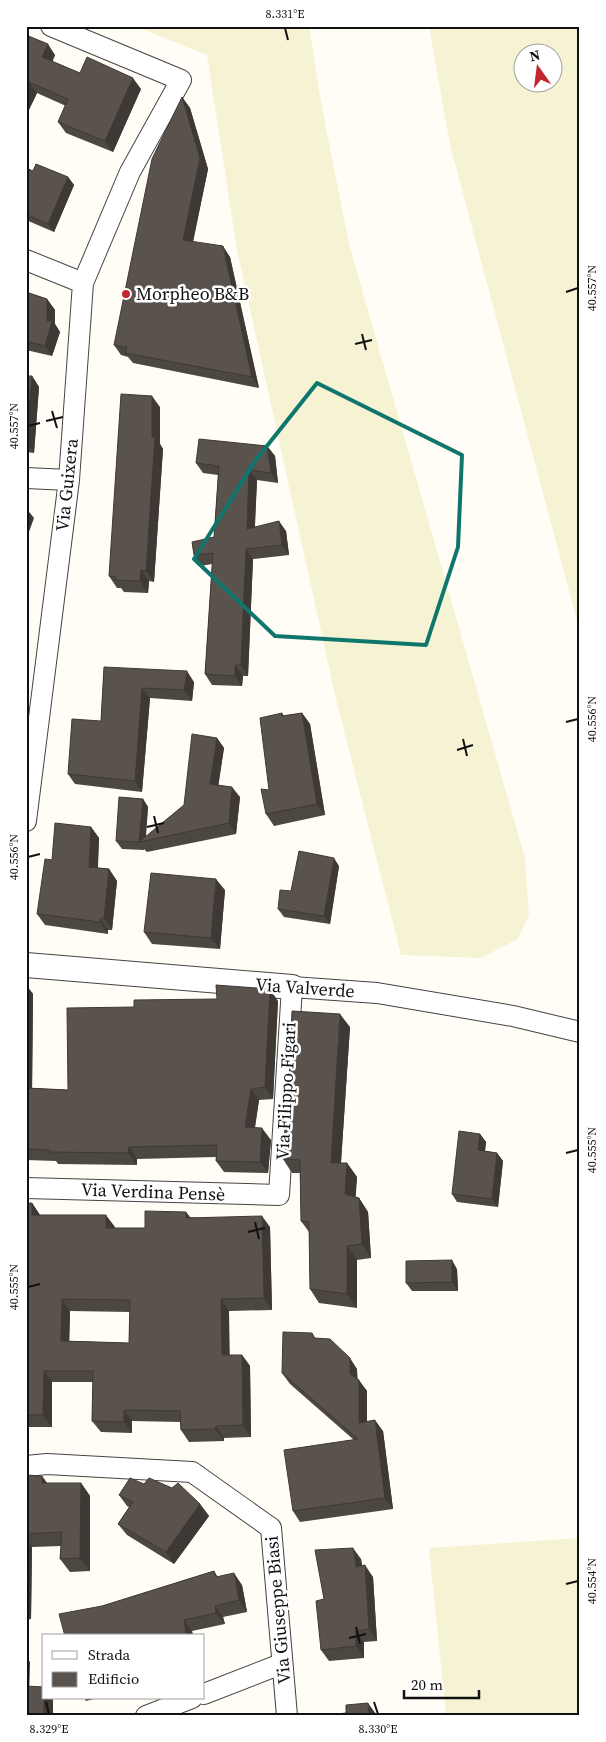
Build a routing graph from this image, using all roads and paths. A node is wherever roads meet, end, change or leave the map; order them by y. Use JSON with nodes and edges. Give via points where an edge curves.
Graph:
{"nodes":[{"id":1,"x":51,"y":26,"type":"edge"},
{"id":2,"x":26,"y":260,"type":"edge"},
{"id":3,"x":83,"y":283,"type":"junction"},
{"id":4,"x":26,"y":478,"type":"edge"},
{"id":5,"x":69,"y":480,"type":"junction"},
{"id":6,"x":32,"y":720,"type":"edge"},
{"id":7,"x":26,"y":821,"type":"edge"},
{"id":8,"x":26,"y":965,"type":"edge"},
{"id":9,"x":292,"y":987,"type":"junction"},
{"id":10,"x":580,"y":1032,"type":"edge"},
{"id":11,"x":26,"y":1188,"type":"edge"},
{"id":12,"x":279,"y":1195,"type":"joint"},
{"id":13,"x":26,"y":1466,"type":"edge"},
{"id":14,"x":282,"y":1664,"type":"junction"},
{"id":15,"x":205,"y":1694,"type":"edge"},
{"id":16,"x":187,"y":1700,"type":"edge"},
{"id":17,"x":146,"y":1716,"type":"edge"},
{"id":18,"x":287,"y":1716,"type":"edge"}],
"edges":[{"from":1,"to":3,"type":"street","name":"Via Guixera","via":[[181,80],[130,172]]},
{"from":2,"to":3,"type":"street"},
{"from":3,"to":5,"type":"street","name":"Via Guixera"},
{"from":4,"to":5,"type":"street"},
{"from":5,"to":6,"type":"street","name":"Via Guixera"},
{"from":6,"to":7,"type":"street","name":"Via Guixera"},
{"from":8,"to":9,"type":"street","name":"Via Valverde"},
{"from":9,"to":10,"type":"street","name":"Via Valverde","via":[[377,993],[513,1016]]},
{"from":9,"to":12,"type":"street","name":"Via Filippo Figari"},
{"from":11,"to":12,"type":"street","name":"Via Verdina Pensè"},
{"from":13,"to":14,"type":"street","name":"Via Giuseppe Biasi","via":[[47,1464],[192,1472],[271,1528]]},
{"from":14,"to":15,"type":"street"},
{"from":14,"to":18,"type":"street","name":"Via Giuseppe Biasi"},
{"from":16,"to":17,"type":"street"}]}
